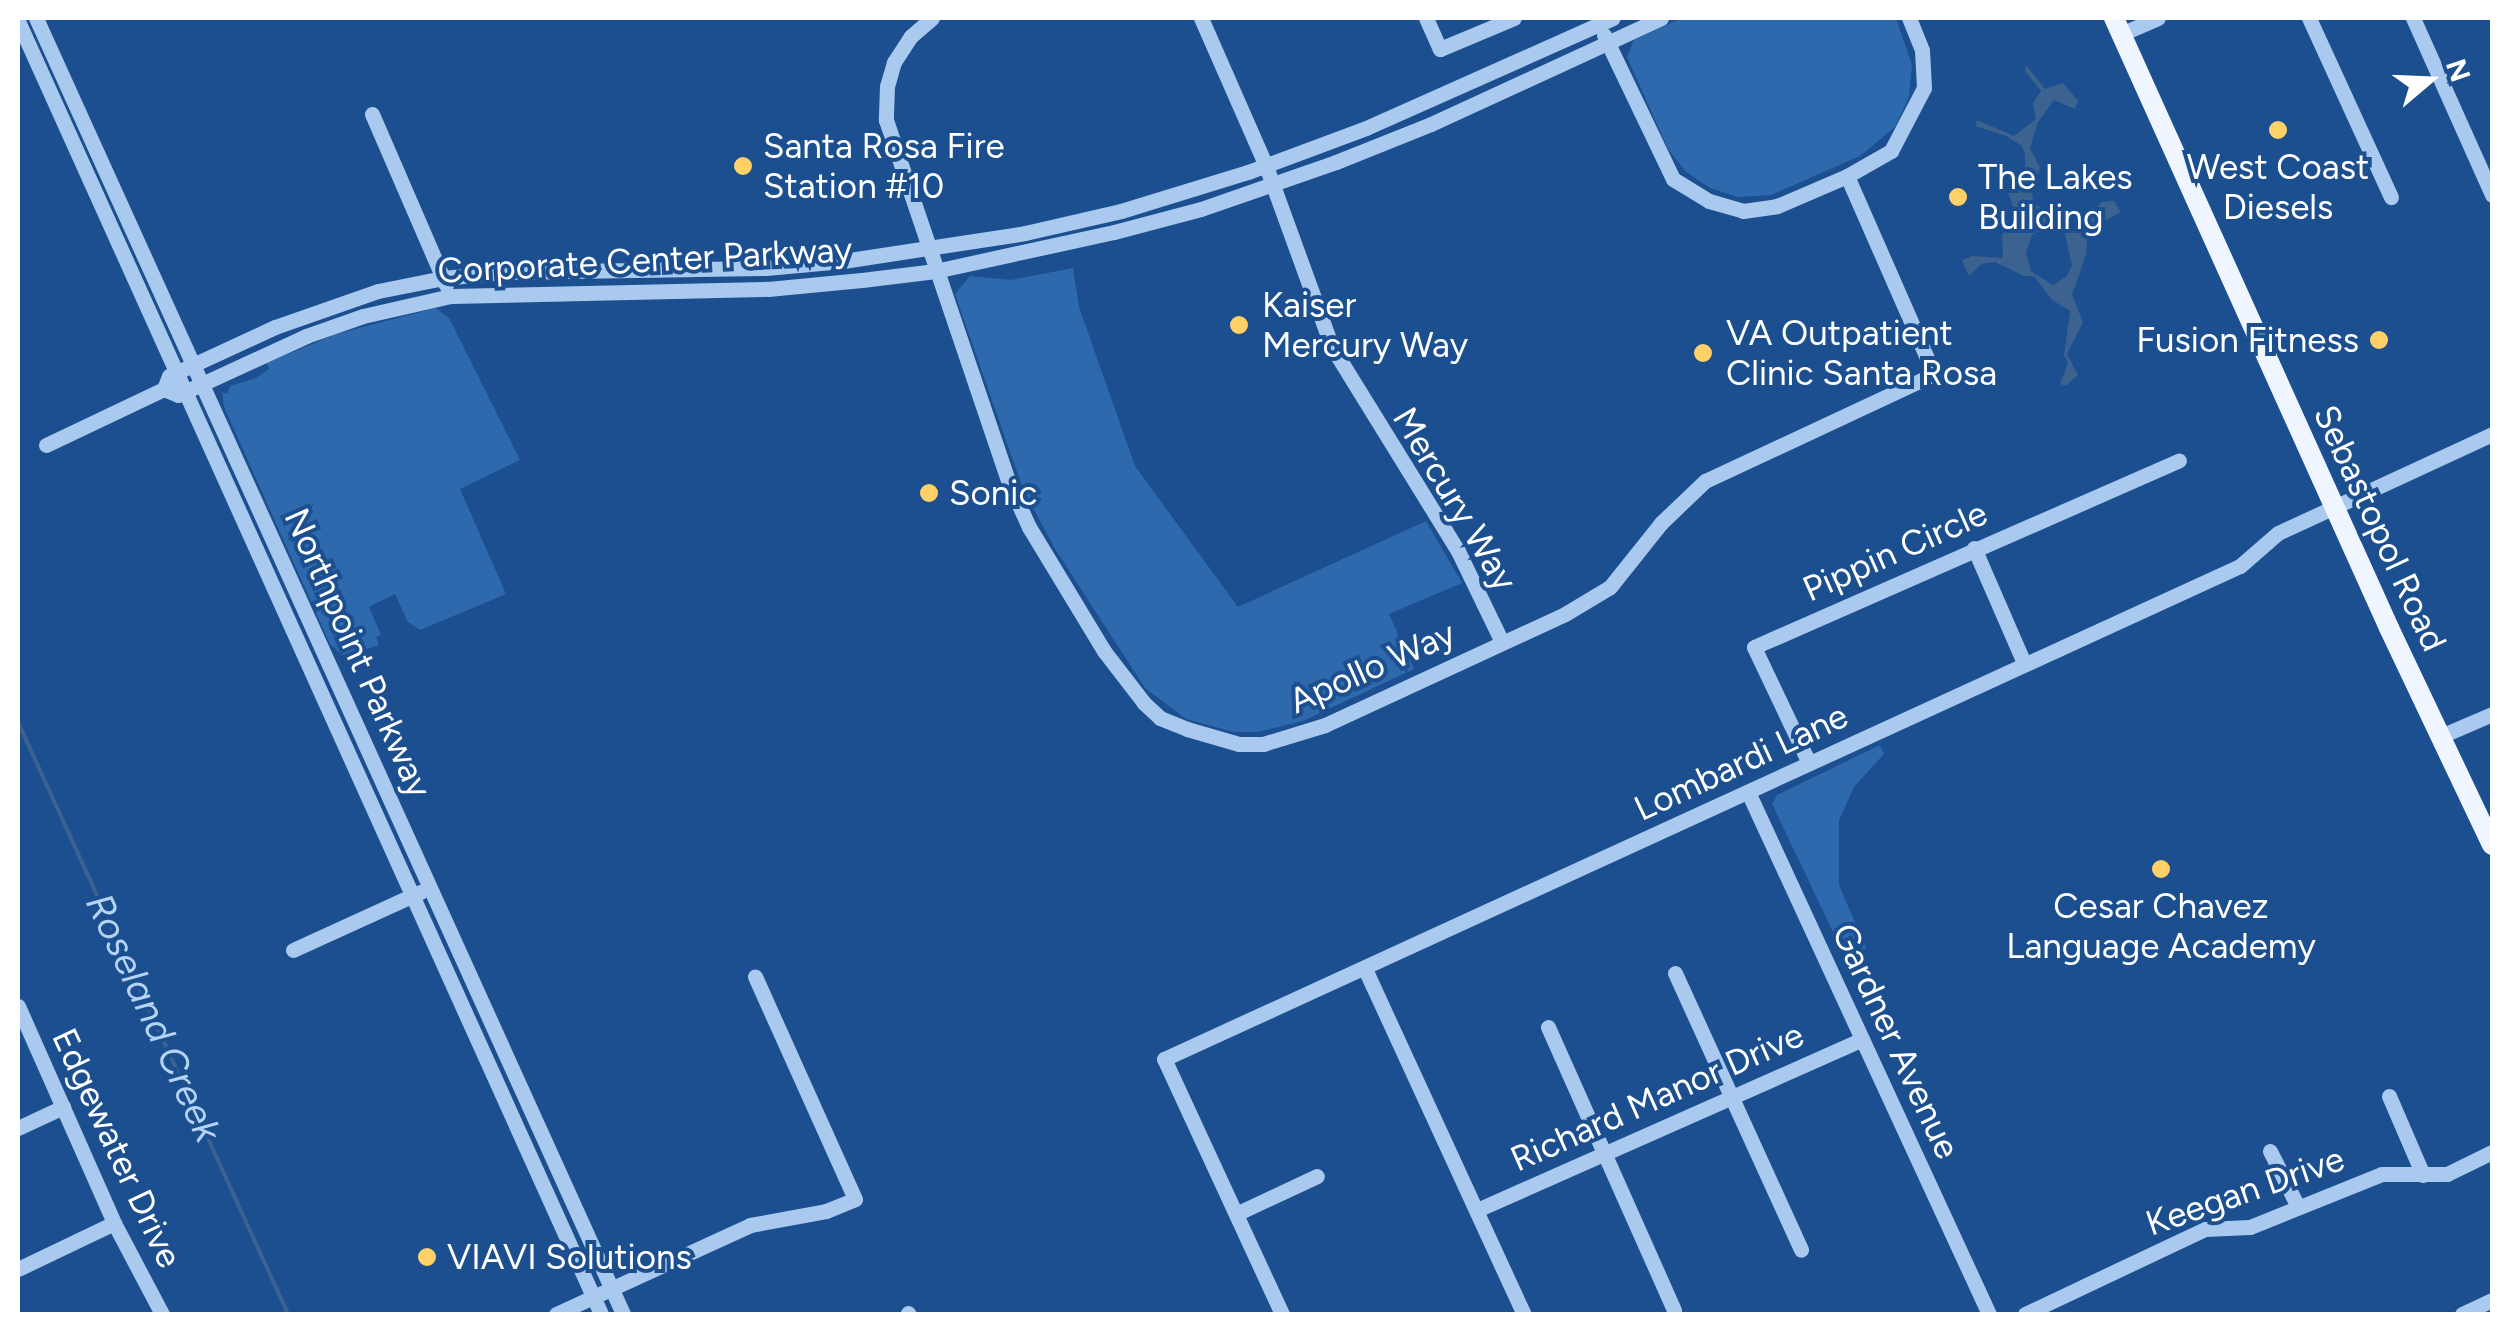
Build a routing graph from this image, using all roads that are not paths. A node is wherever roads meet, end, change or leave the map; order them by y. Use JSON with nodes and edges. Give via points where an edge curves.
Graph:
{"nodes":[{"id":1,"x":36,"y":18,"type":"edge"},
{"id":2,"x":932,"y":18,"type":"edge"},
{"id":3,"x":1200,"y":18,"type":"edge"},
{"id":4,"x":1426,"y":18,"type":"edge"},
{"id":5,"x":1514,"y":18,"type":"edge"},
{"id":6,"x":1661,"y":18,"type":"edge"},
{"id":7,"x":1909,"y":18,"type":"edge"},
{"id":8,"x":2158,"y":18,"type":"edge"},
{"id":9,"x":2309,"y":18,"type":"edge"},
{"id":10,"x":2413,"y":18,"type":"edge"},
{"id":11,"x":1603,"y":20,"type":"edge"},
{"id":12,"x":18,"y":21,"type":"edge"},
{"id":13,"x":2118,"y":26,"type":"edge"},
{"id":14,"x":1608,"y":43,"type":"junction"},
{"id":15,"x":372,"y":114,"type":"dead end"},
{"id":16,"x":1266,"y":166,"type":"junction"},
{"id":17,"x":1848,"y":176,"type":"junction"},
{"id":18,"x":1274,"y":185,"type":"junction"},
{"id":19,"x":2492,"y":195,"type":"edge"},
{"id":20,"x":2391,"y":197,"type":"dead end"},
{"id":21,"x":928,"y":250,"type":"junction"},
{"id":22,"x":935,"y":270,"type":"junction"},
{"id":23,"x":443,"y":278,"type":"junction"},
{"id":24,"x":451,"y":296,"type":"junction"},
{"id":25,"x":194,"y":364,"type":"junction"},
{"id":26,"x":176,"y":373,"type":"junction"},
{"id":27,"x":204,"y":383,"type":"junction"},
{"id":28,"x":164,"y":389,"type":"junction"},
{"id":29,"x":185,"y":392,"type":"junction"},
{"id":30,"x":2492,"y":434,"type":"edge"},
{"id":31,"x":46,"y":445,"type":"dead end"},
{"id":32,"x":2179,"y":460,"type":"dead end"},
{"id":33,"x":2336,"y":506,"type":"junction"},
{"id":34,"x":1974,"y":548,"type":"junction"},
{"id":35,"x":1502,"y":642,"type":"junction"},
{"id":36,"x":2024,"y":663,"type":"junction"},
{"id":37,"x":2492,"y":714,"type":"edge"},
{"id":38,"x":2442,"y":736,"type":"junction"},
{"id":39,"x":1809,"y":763,"type":"junction"},
{"id":40,"x":1748,"y":792,"type":"junction"},
{"id":41,"x":2492,"y":845,"type":"edge"},
{"id":42,"x":418,"y":893,"type":"junction"},
{"id":43,"x":293,"y":950,"type":"dead end"},
{"id":44,"x":1365,"y":969,"type":"junction"},
{"id":45,"x":1675,"y":973,"type":"dead end"},
{"id":46,"x":755,"y":976,"type":"dead end"},
{"id":47,"x":18,"y":1006,"type":"edge"},
{"id":48,"x":1548,"y":1027,"type":"dead end"},
{"id":49,"x":1862,"y":1040,"type":"junction"},
{"id":50,"x":2388,"y":1096,"type":"dead end"},
{"id":51,"x":1731,"y":1098,"type":"junction"},
{"id":52,"x":62,"y":1107,"type":"junction"},
{"id":53,"x":18,"y":1128,"type":"edge"},
{"id":54,"x":2270,"y":1151,"type":"dead end"},
{"id":55,"x":2492,"y":1152,"type":"edge"},
{"id":56,"x":1606,"y":1153,"type":"junction"},
{"id":57,"x":2423,"y":1175,"type":"junction"},
{"id":58,"x":1318,"y":1176,"type":"dead end"},
{"id":59,"x":2298,"y":1207,"type":"junction"},
{"id":60,"x":1477,"y":1210,"type":"junction"},
{"id":61,"x":1238,"y":1213,"type":"junction"},
{"id":62,"x":114,"y":1222,"type":"junction"},
{"id":63,"x":1801,"y":1250,"type":"dead end"},
{"id":64,"x":18,"y":1269,"type":"edge"},
{"id":65,"x":612,"y":1289,"type":"junction"},
{"id":66,"x":593,"y":1298,"type":"junction"},
{"id":67,"x":2492,"y":1300,"type":"edge"},
{"id":68,"x":1674,"y":1310,"type":"dead end"},
{"id":69,"x":162,"y":1314,"type":"edge"},
{"id":70,"x":556,"y":1314,"type":"edge"},
{"id":71,"x":600,"y":1314,"type":"edge"},
{"id":72,"x":623,"y":1314,"type":"edge"},
{"id":73,"x":1282,"y":1314,"type":"edge"},
{"id":74,"x":1524,"y":1314,"type":"edge"},
{"id":75,"x":1989,"y":1314,"type":"edge"},
{"id":76,"x":2025,"y":1314,"type":"edge"},
{"id":77,"x":2462,"y":1314,"type":"edge"}],
"edges":[{"from":1,"to":25,"type":"street","name":"Northpoint Parkway"},
{"from":2,"to":21,"type":"street","name":"Apollo Way","via":[[899,54],[885,102]]},
{"from":3,"to":16,"type":"street","name":"Mercury Way"},
{"from":4,"to":5,"type":"street","via":[[1440,49]]},
{"from":6,"to":14,"type":"street","name":"Corporate Center Parkway"},
{"from":7,"to":17,"type":"street","via":[[1922,50],[1924,88],[1891,151]]},
{"from":8,"to":13,"type":"street"},
{"from":9,"to":20,"type":"street"},
{"from":10,"to":19,"type":"street"},
{"from":11,"to":14,"type":"street"},
{"from":11,"to":16,"type":"street","name":"Corporate Center Parkway","via":[[1428,102]]},
{"from":12,"to":26,"type":"street","name":"Northpoint Parkway"},
{"from":13,"to":33,"type":"main road","name":"Sebastopol Road"},
{"from":14,"to":17,"type":"street","via":[[1673,180],[1709,201],[1744,211],[1777,206]]},
{"from":14,"to":18,"type":"street","name":"Corporate Center Parkway","via":[[1431,124]]},
{"from":15,"to":23,"type":"street"},
{"from":16,"to":18,"type":"street","name":"Mercury Way"},
{"from":16,"to":21,"type":"street","name":"Corporate Center Parkway","via":[[1122,211]]},
{"from":17,"to":35,"type":"street","name":"Apollo Way","via":[[1934,374],[1705,481],[1610,587]]},
{"from":18,"to":22,"type":"street","name":"Corporate Center Parkway","via":[[1114,232]]},
{"from":18,"to":35,"type":"street","name":"Mercury Way","via":[[1337,358],[1458,551]]},
{"from":21,"to":22,"type":"street","name":"Apollo Way"},
{"from":21,"to":23,"type":"street","name":"Corporate Center Parkway","via":[[766,268]]},
{"from":22,"to":24,"type":"street","name":"Corporate Center Parkway","via":[[768,289]]},
{"from":22,"to":35,"type":"street","name":"Apollo Way","via":[[993,444],[1030,527],[1104,651],[1160,718],[1214,739],[1263,744],[1325,725]]},
{"from":23,"to":24,"type":"street"},
{"from":23,"to":25,"type":"street","name":"Corporate Center Parkway","via":[[324,308]]},
{"from":24,"to":27,"type":"street","name":"Corporate Center Parkway","via":[[306,336]]},
{"from":25,"to":26,"type":"street","name":"Corporate Center Parkway"},
{"from":25,"to":27,"type":"street","name":"Northpoint Parkway"},
{"from":26,"to":28,"type":"street","name":"Corporate Center Parkway"},
{"from":26,"to":29,"type":"street","name":"Northpoint Parkway"},
{"from":27,"to":29,"type":"street","name":"Corporate Center Parkway"},
{"from":27,"to":65,"type":"street","name":"Northpoint Parkway"},
{"from":28,"to":29,"type":"street"},
{"from":28,"to":31,"type":"street"},
{"from":29,"to":42,"type":"street","name":"Northpoint Parkway"},
{"from":30,"to":33,"type":"street","name":"Lombardi Lane"},
{"from":32,"to":34,"type":"street","name":"Pippin Circle"},
{"from":33,"to":36,"type":"street","name":"Lombardi Lane","via":[[2278,533],[2240,566]]},
{"from":33,"to":38,"type":"main road","name":"Sebastopol Road"},
{"from":34,"to":36,"type":"street"},
{"from":34,"to":39,"type":"street","name":"Pippin Circle","via":[[1754,647]]},
{"from":36,"to":39,"type":"street","name":"Lombardi Lane"},
{"from":37,"to":38,"type":"street"},
{"from":38,"to":41,"type":"main road","name":"Sebastopol Road"},
{"from":39,"to":40,"type":"street","name":"Lombardi Lane"},
{"from":40,"to":44,"type":"street","name":"Lombardi Lane"},
{"from":40,"to":49,"type":"street","name":"Gardner Avenue"},
{"from":42,"to":43,"type":"street"},
{"from":42,"to":66,"type":"street","name":"Northpoint Parkway"},
{"from":44,"to":60,"type":"street"},
{"from":44,"to":61,"type":"street","name":"Lombardi Lane","via":[[1164,1059]]},
{"from":45,"to":51,"type":"street"},
{"from":46,"to":65,"type":"street","via":[[855,1199],[750,1225]]},
{"from":47,"to":52,"type":"street","name":"Edgewater Drive"},
{"from":48,"to":56,"type":"street"},
{"from":49,"to":51,"type":"street","name":"Richard Manor Drive"},
{"from":49,"to":75,"type":"street","name":"Gardner Avenue"},
{"from":50,"to":57,"type":"street"},
{"from":51,"to":56,"type":"street","name":"Richard Manor Drive"},
{"from":51,"to":63,"type":"street"},
{"from":52,"to":53,"type":"street"},
{"from":52,"to":62,"type":"street","name":"Edgewater Drive"},
{"from":54,"to":59,"type":"street"},
{"from":55,"to":57,"type":"street","name":"Keegan Drive","via":[[2447,1174]]},
{"from":56,"to":60,"type":"street","name":"Richard Manor Drive"},
{"from":56,"to":68,"type":"street"},
{"from":57,"to":59,"type":"street","name":"Keegan Drive","via":[[2382,1174]]},
{"from":58,"to":61,"type":"street"},
{"from":59,"to":76,"type":"street","name":"Keegan Drive","via":[[2250,1228],[2205,1229]]},
{"from":60,"to":74,"type":"street"},
{"from":61,"to":73,"type":"street"},
{"from":62,"to":64,"type":"street"},
{"from":62,"to":69,"type":"street","name":"Edgewater Drive"},
{"from":65,"to":66,"type":"street"},
{"from":65,"to":72,"type":"street","name":"Northpoint Parkway"},
{"from":66,"to":70,"type":"street"},
{"from":66,"to":71,"type":"street","name":"Northpoint Parkway"},
{"from":67,"to":77,"type":"street"}]}
